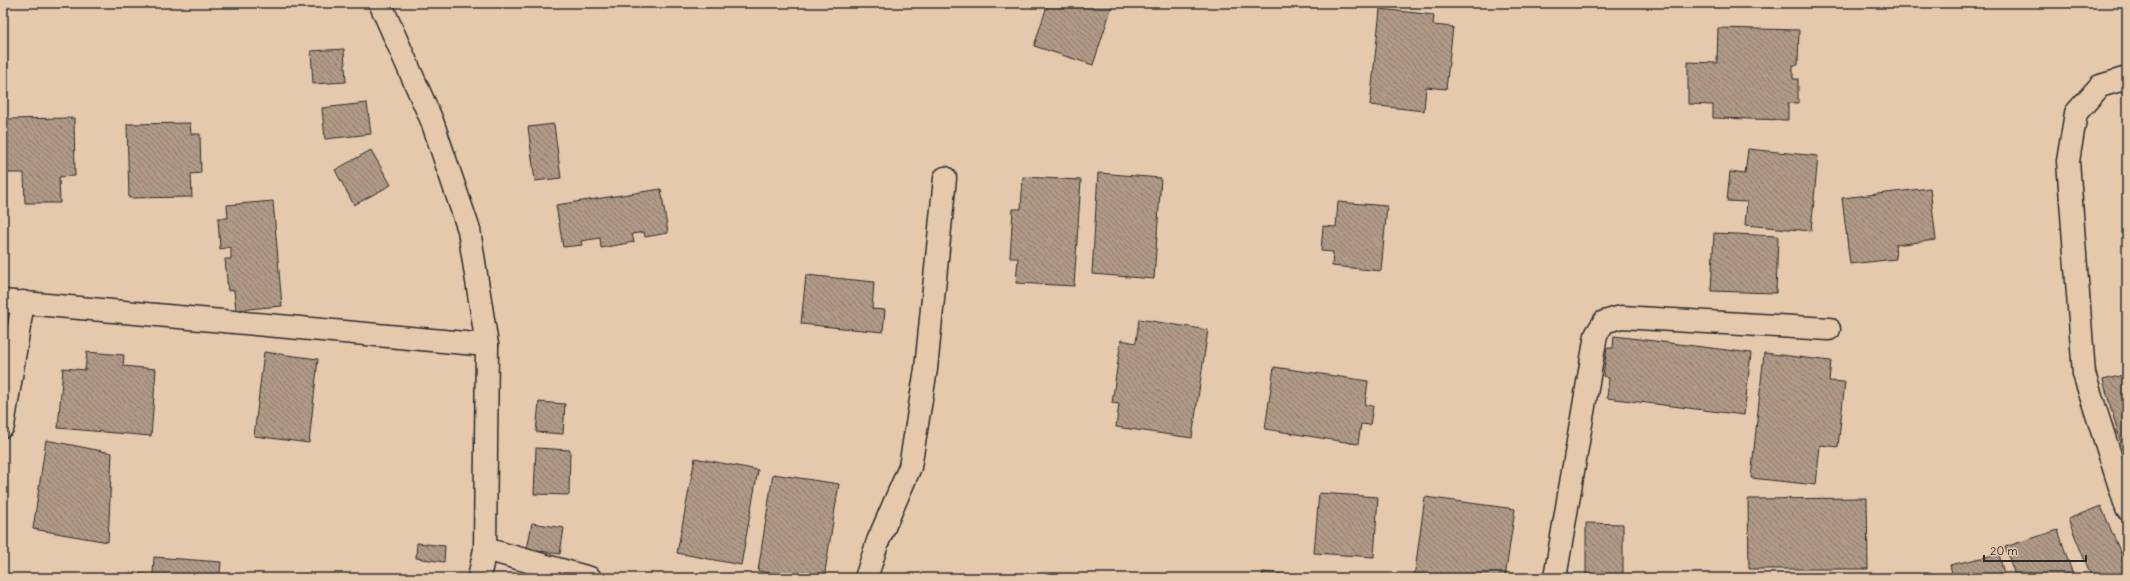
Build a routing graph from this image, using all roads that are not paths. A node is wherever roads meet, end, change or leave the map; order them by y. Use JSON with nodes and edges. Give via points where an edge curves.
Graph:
{"nodes":[{"id":1,"x":380,"y":3,"type":"edge"},
{"id":2,"x":2127,"y":78,"type":"edge"},
{"id":3,"x":945,"y":178,"type":"dead end"},
{"id":4,"x":13,"y":302,"type":"edge"},
{"id":5,"x":1829,"y":329,"type":"dead end"},
{"id":6,"x":487,"y":345,"type":"junction"},
{"id":7,"x":3,"y":426,"type":"edge"},
{"id":8,"x":2127,"y":509,"type":"edge"},
{"id":9,"x":485,"y":549,"type":"junction"},
{"id":10,"x":479,"y":578,"type":"edge"},
{"id":11,"x":590,"y":578,"type":"edge"},
{"id":12,"x":866,"y":578,"type":"edge"},
{"id":13,"x":1555,"y":578,"type":"edge"}],
"edges":[{"from":1,"to":6,"type":"street","via":[[432,121],[470,230]]},
{"from":2,"to":8,"type":"street","via":[[2100,86],[2076,113],[2068,161],[2084,374]]},
{"from":3,"to":12,"type":"street","via":[[926,368],[910,467],[878,541]]},
{"from":4,"to":6,"type":"street"},
{"from":4,"to":7,"type":"street"},
{"from":5,"to":13,"type":"street","via":[[1621,317],[1604,322],[1596,335]]},
{"from":6,"to":9,"type":"street"},
{"from":9,"to":10,"type":"street"},
{"from":9,"to":11,"type":"street"}]}
